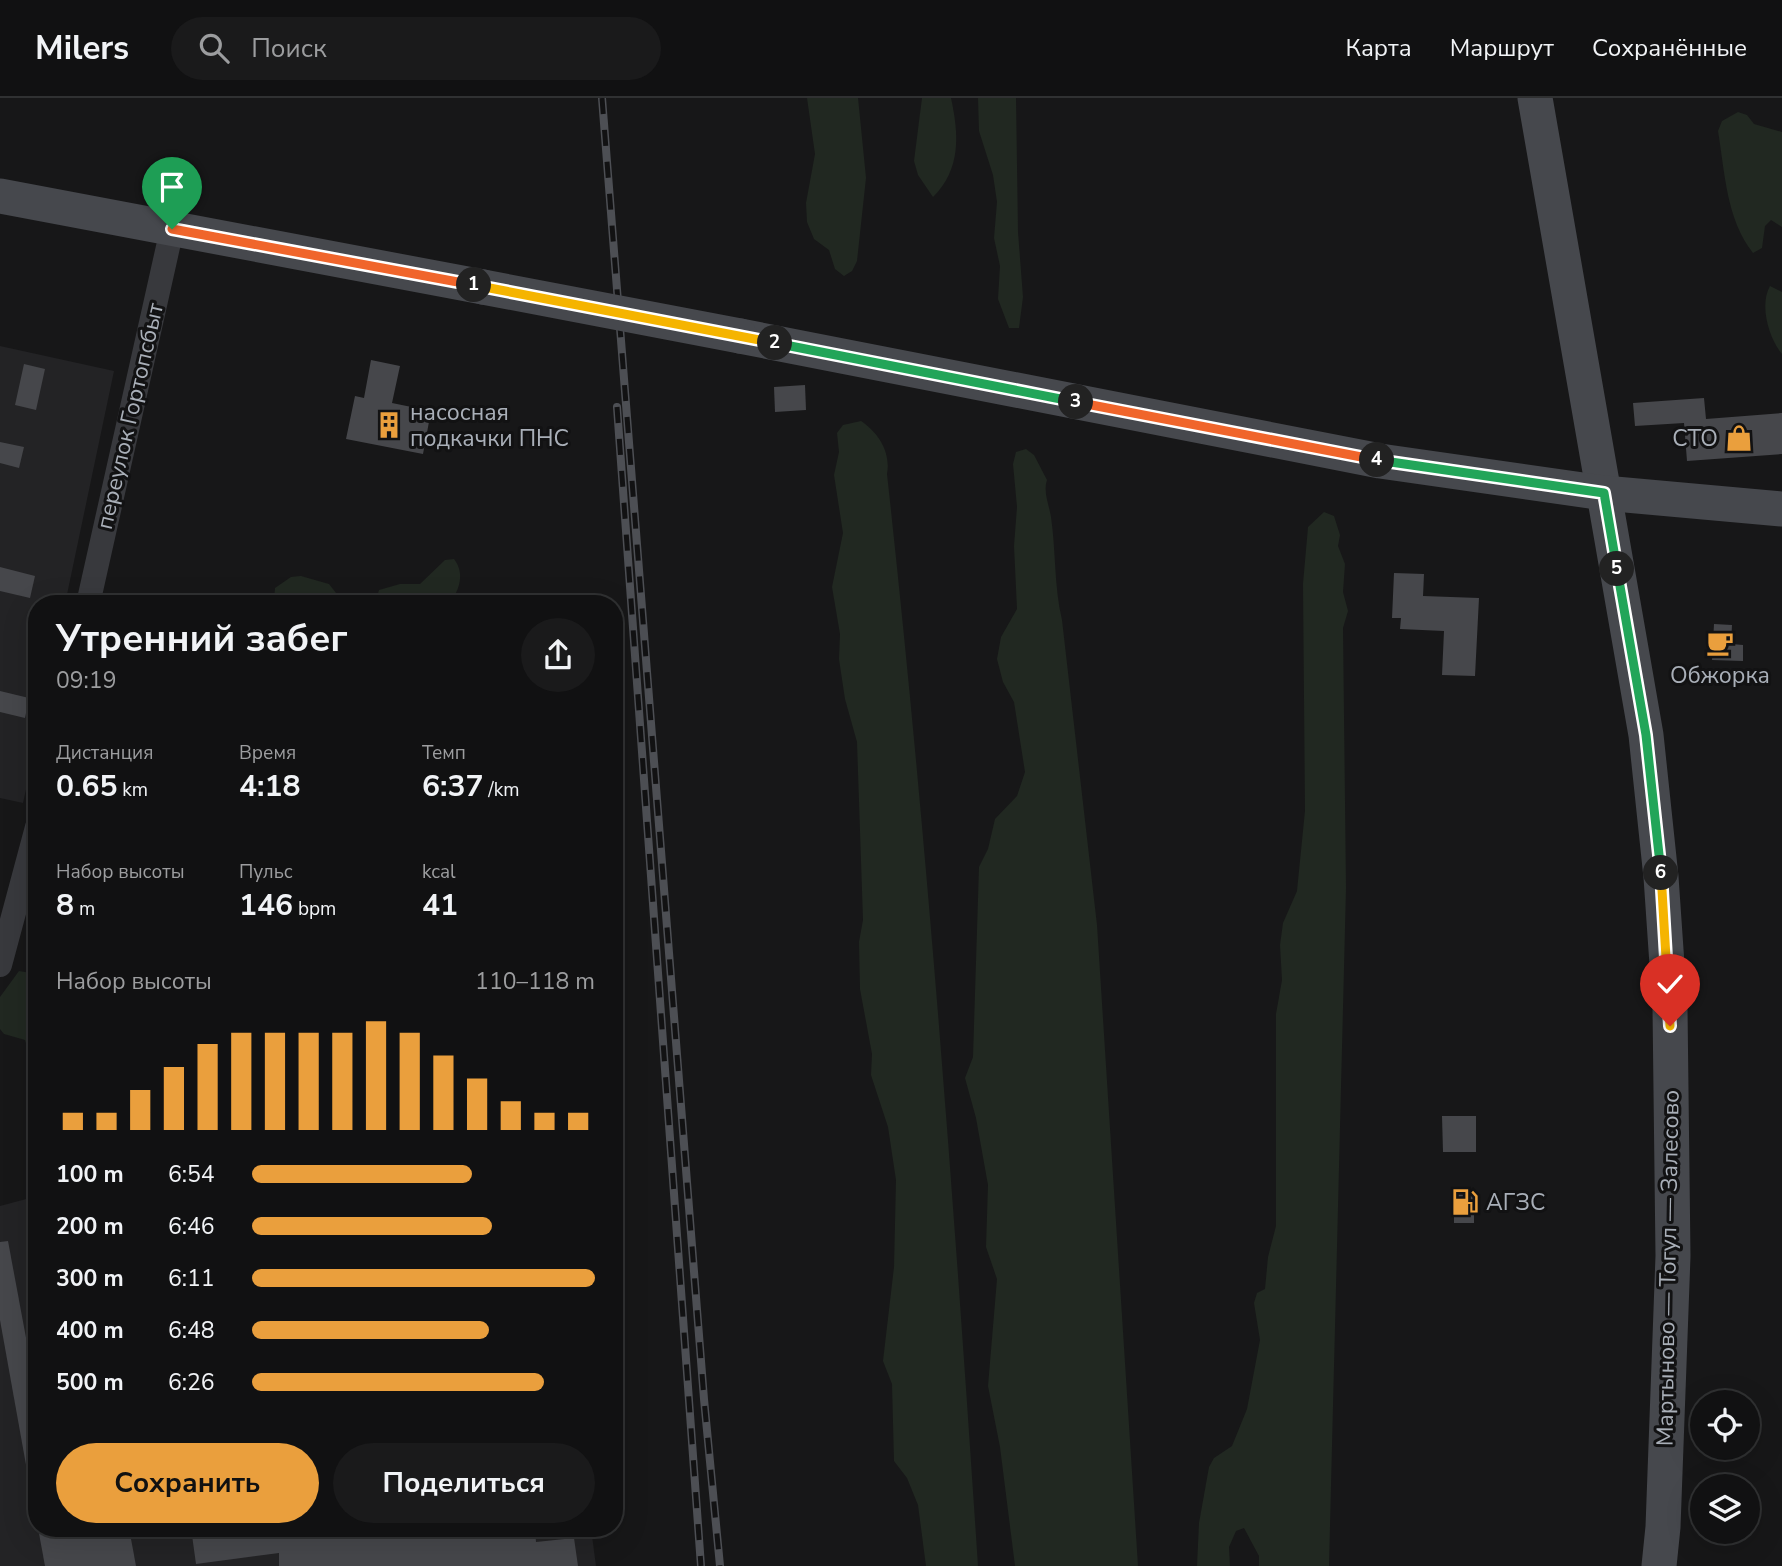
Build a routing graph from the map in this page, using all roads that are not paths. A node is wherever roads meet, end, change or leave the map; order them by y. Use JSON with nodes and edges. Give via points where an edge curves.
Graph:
{"nodes":[{"id":1,"x":1535,"y":98,"type":"edge"},
{"id":2,"x":0,"y":196,"type":"edge"},
{"id":3,"x":172,"y":229,"type":"junction"},
{"id":4,"x":1604,"y":493,"type":"junction"},
{"id":5,"x":1782,"y":509,"type":"edge"},
{"id":6,"x":90,"y":595,"type":"edge"},
{"id":7,"x":28,"y":861,"type":"edge"},
{"id":8,"x":0,"y":965,"type":"edge"},
{"id":9,"x":1659,"y":1566,"type":"edge"}],
"edges":[{"from":1,"to":4,"type":"street","name":"Мартыново — Тогул — Залесово"},
{"from":2,"to":3,"type":"street"},
{"from":3,"to":4,"type":"street","bridge":true,"via":[[1380,461]]},
{"from":3,"to":6,"type":"street","name":"переулок Гортопсбыт"},
{"from":4,"to":5,"type":"street"},
{"from":4,"to":9,"type":"street","name":"Мартыново — Тогул — Залесово","via":[[1646,735],[1670,1008],[1673,1256]]},
{"from":7,"to":8,"type":"street"}]}
